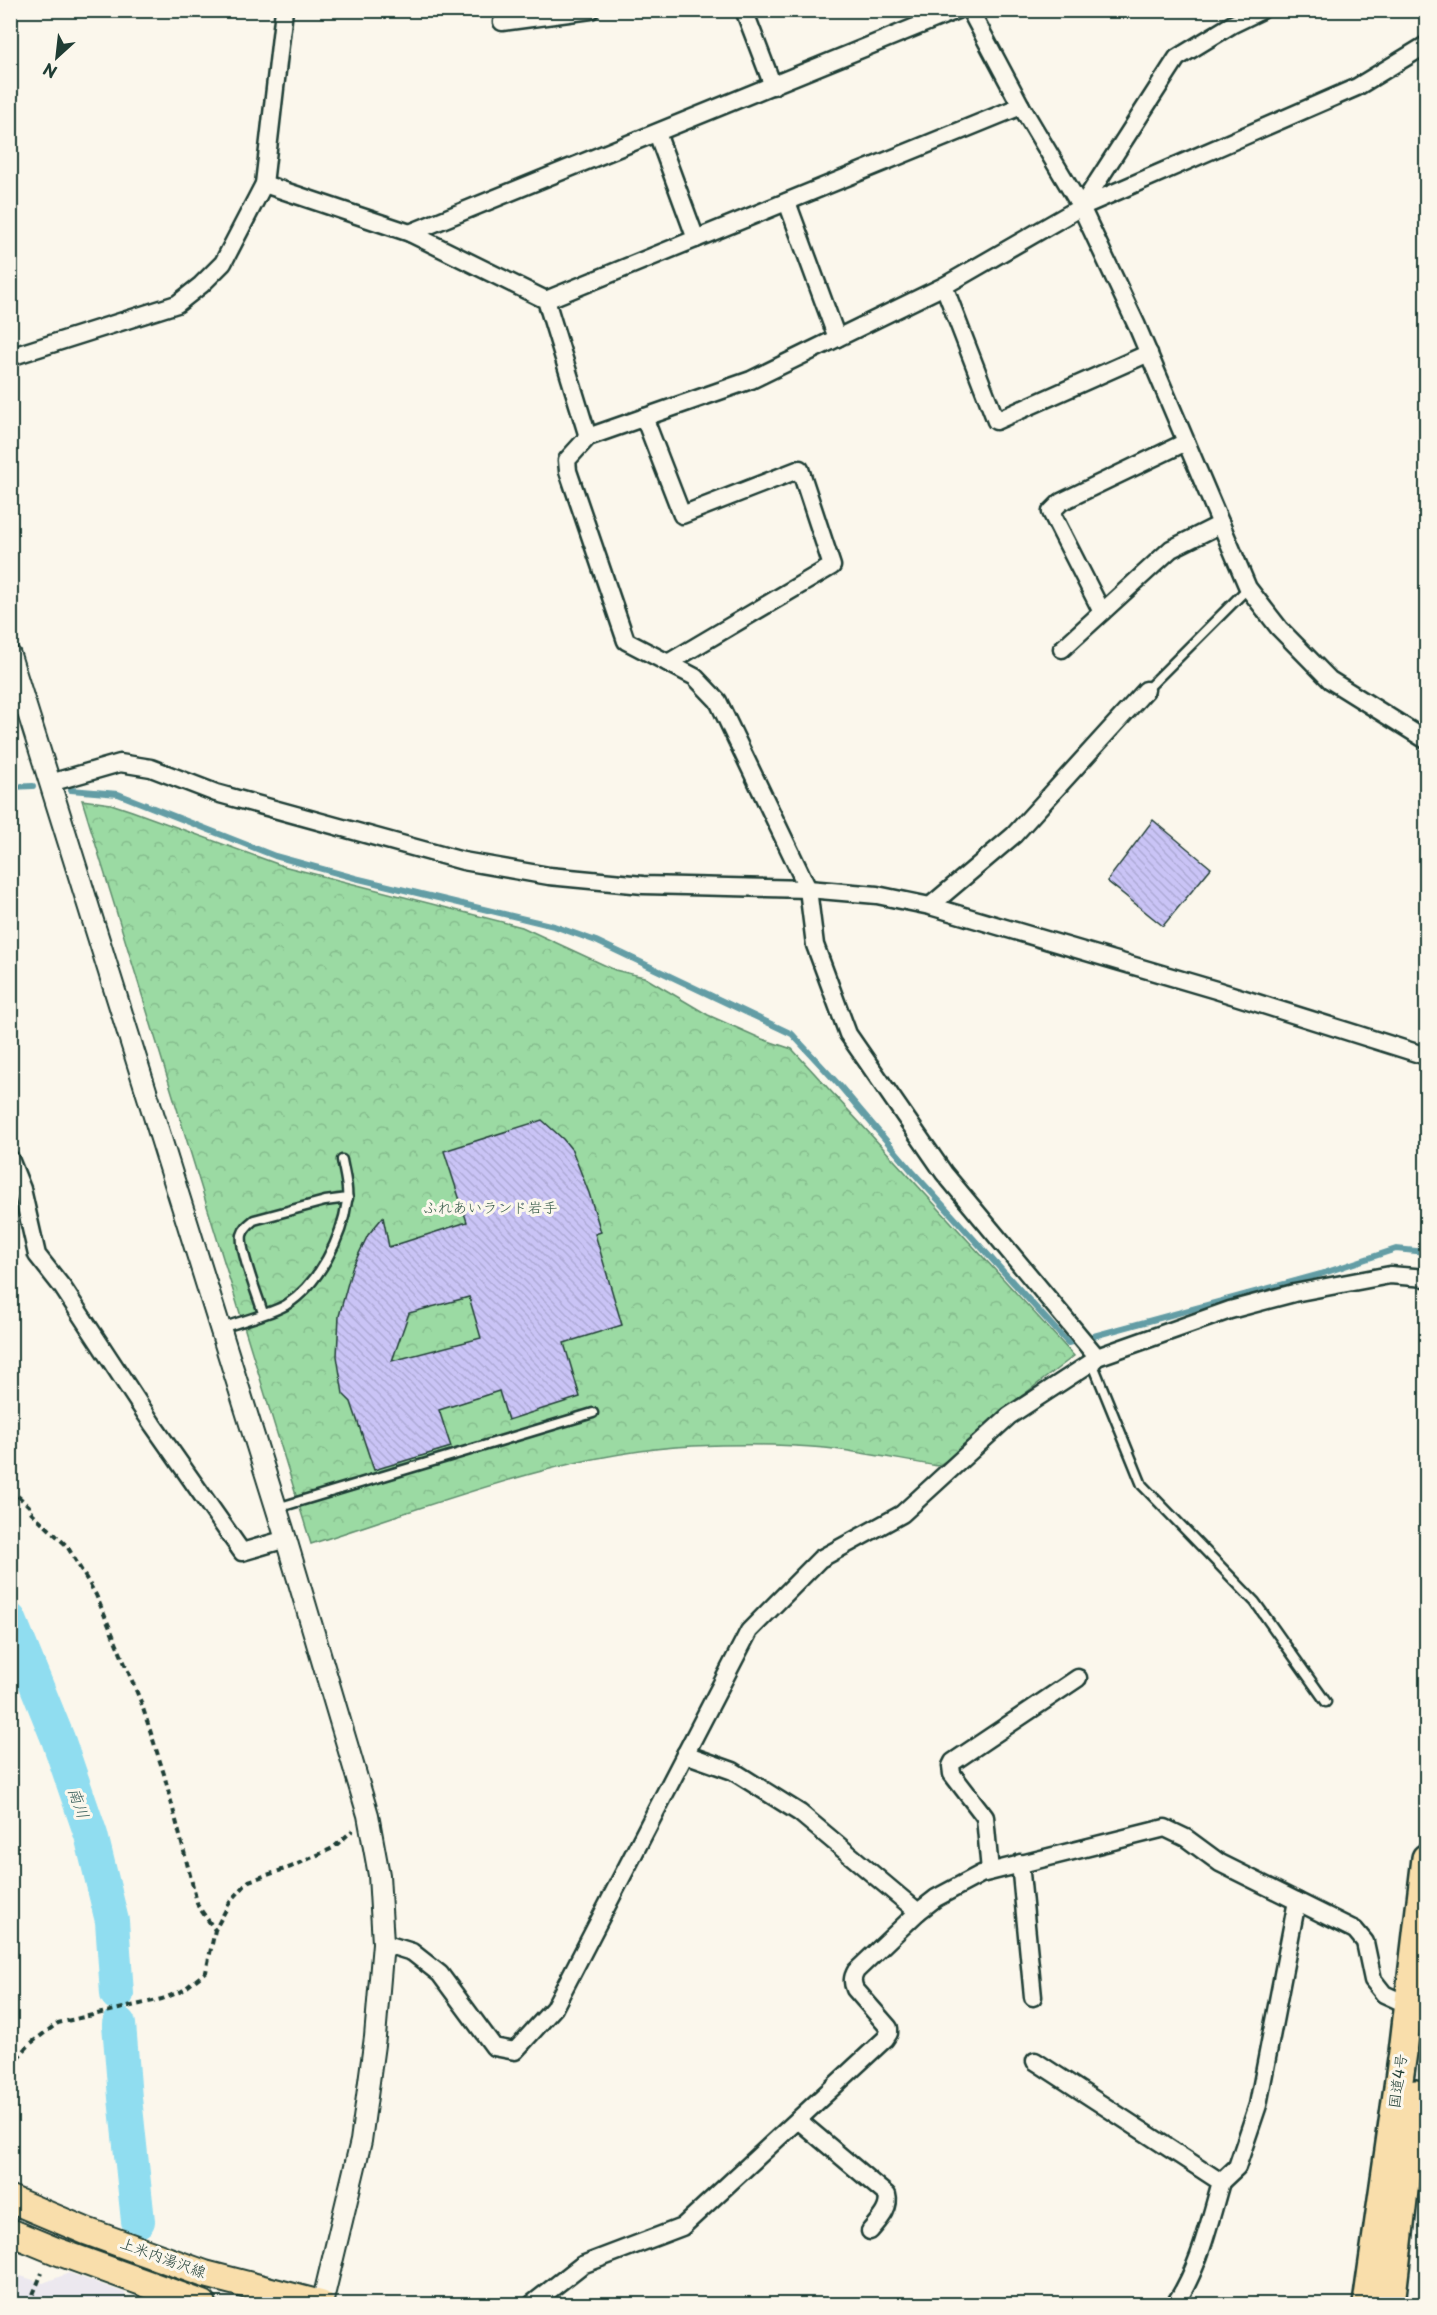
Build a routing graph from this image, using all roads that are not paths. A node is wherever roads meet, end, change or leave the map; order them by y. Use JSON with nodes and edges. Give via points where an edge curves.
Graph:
{"nodes":[{"id":1,"x":284,"y":10,"type":"edge"},
{"id":2,"x":591,"y":10,"type":"edge"},
{"id":3,"x":744,"y":10,"type":"edge"},
{"id":4,"x":957,"y":10,"type":"edge"},
{"id":5,"x":970,"y":10,"type":"edge"},
{"id":6,"x":1262,"y":10,"type":"edge"},
{"id":7,"x":502,"y":22,"type":"dead end"},
{"id":8,"x":1426,"y":45,"type":"edge"},
{"id":9,"x":773,"y":86,"type":"junction"},
{"id":10,"x":1021,"y":106,"type":"junction"},
{"id":11,"x":657,"y":133,"type":"junction"},
{"id":12,"x":264,"y":184,"type":"junction"},
{"id":13,"x":787,"y":202,"type":"junction"},
{"id":14,"x":1082,"y":207,"type":"junction"},
{"id":15,"x":410,"y":233,"type":"junction"},
{"id":16,"x":696,"y":239,"type":"junction"},
{"id":17,"x":944,"y":286,"type":"junction"},
{"id":18,"x":546,"y":300,"type":"junction"},
{"id":19,"x":837,"y":338,"type":"junction"},
{"id":20,"x":1149,"y":353,"type":"junction"},
{"id":21,"x":10,"y":357,"type":"edge"},
{"id":22,"x":644,"y":417,"type":"junction"},
{"id":23,"x":588,"y":437,"type":"junction"},
{"id":24,"x":1186,"y":442,"type":"junction"},
{"id":25,"x":1221,"y":524,"type":"junction"},
{"id":26,"x":1248,"y":588,"type":"junction"},
{"id":27,"x":1102,"y":612,"type":"junction"},
{"id":28,"x":1062,"y":649,"type":"dead end"},
{"id":29,"x":10,"y":655,"type":"edge"},
{"id":30,"x":668,"y":663,"type":"junction"},
{"id":31,"x":1146,"y":690,"type":"joint"},
{"id":32,"x":1426,"y":740,"type":"edge"},
{"id":33,"x":50,"y":783,"type":"junction"},
{"id":34,"x":808,"y":889,"type":"junction"},
{"id":35,"x":930,"y":906,"type":"junction"},
{"id":36,"x":1426,"y":1056,"type":"edge"},
{"id":37,"x":10,"y":1159,"type":"edge"},
{"id":38,"x":342,"y":1160,"type":"dead end"},
{"id":39,"x":348,"y":1198,"type":"junction"},
{"id":40,"x":1426,"y":1278,"type":"edge"},
{"id":41,"x":263,"y":1313,"type":"junction"},
{"id":42,"x":220,"y":1328,"type":"junction"},
{"id":43,"x":1093,"y":1356,"type":"junction"},
{"id":44,"x":593,"y":1413,"type":"dead end"},
{"id":45,"x":276,"y":1508,"type":"junction"},
{"id":46,"x":286,"y":1539,"type":"junction"},
{"id":47,"x":1078,"y":1678,"type":"dead end"},
{"id":48,"x":1326,"y":1702,"type":"dead end"},
{"id":49,"x":685,"y":1754,"type":"junction"},
{"id":50,"x":1426,"y":1858,"type":"edge"},
{"id":51,"x":1020,"y":1863,"type":"junction"},
{"id":52,"x":990,"y":1871,"type":"junction"},
{"id":53,"x":1297,"y":1901,"type":"junction"},
{"id":54,"x":918,"y":1912,"type":"junction"},
{"id":55,"x":383,"y":1943,"type":"junction"},
{"id":56,"x":1417,"y":1996,"type":"edge"},
{"id":57,"x":1033,"y":1997,"type":"dead end"},
{"id":58,"x":1035,"y":2061,"type":"dead end"},
{"id":59,"x":798,"y":2120,"type":"junction"},
{"id":60,"x":1221,"y":2182,"type":"junction"},
{"id":61,"x":10,"y":2199,"type":"edge"},
{"id":62,"x":870,"y":2231,"type":"dead end"},
{"id":63,"x":10,"y":2232,"type":"edge"},
{"id":64,"x":203,"y":2304,"type":"edge"},
{"id":65,"x":321,"y":2304,"type":"edge"},
{"id":66,"x":532,"y":2304,"type":"edge"},
{"id":67,"x":1174,"y":2304,"type":"edge"},
{"id":68,"x":1367,"y":2304,"type":"edge"},
{"id":69,"x":1391,"y":2304,"type":"edge"}],
"edges":[{"from":1,"to":12,"type":"street"},
{"from":2,"to":7,"type":"street"},
{"from":3,"to":9,"type":"street"},
{"from":4,"to":9,"type":"street"},
{"from":5,"to":10,"type":"street"},
{"from":6,"to":14,"type":"street","via":[[1177,58]]},
{"from":8,"to":14,"type":"street","via":[[1357,87]]},
{"from":9,"to":11,"type":"street"},
{"from":10,"to":13,"type":"street"},
{"from":10,"to":14,"type":"street"},
{"from":11,"to":15,"type":"street"},
{"from":11,"to":16,"type":"street"},
{"from":12,"to":15,"type":"street"},
{"from":12,"to":21,"type":"street","via":[[223,263],[177,304]]},
{"from":13,"to":16,"type":"street"},
{"from":13,"to":19,"type":"street"},
{"from":14,"to":17,"type":"street"},
{"from":14,"to":20,"type":"street"},
{"from":15,"to":18,"type":"street"},
{"from":16,"to":18,"type":"street"},
{"from":17,"to":19,"type":"street"},
{"from":17,"to":20,"type":"street","via":[[996,421]]},
{"from":18,"to":23,"type":"street"},
{"from":19,"to":22,"type":"street","via":[[751,380]]},
{"from":20,"to":24,"type":"street"},
{"from":22,"to":23,"type":"street"},
{"from":22,"to":30,"type":"street","via":[[682,515],[800,469],[832,566]]},
{"from":23,"to":30,"type":"street","via":[[567,460],[568,471],[626,640]]},
{"from":24,"to":25,"type":"street"},
{"from":24,"to":27,"type":"street","via":[[1061,502],[1051,512]]},
{"from":25,"to":26,"type":"street"},
{"from":25,"to":27,"type":"street","via":[[1171,549]]},
{"from":26,"to":31,"type":"lane"},
{"from":26,"to":32,"type":"street","via":[[1279,628],[1330,680]]},
{"from":27,"to":28,"type":"street"},
{"from":29,"to":33,"type":"street"},
{"from":30,"to":34,"type":"street","via":[[695,677],[718,701]]},
{"from":31,"to":35,"type":"street","via":[[1014,835]]},
{"from":33,"to":34,"type":"street","via":[[120,763],[151,768],[216,793],[463,861],[549,876],[643,885]]},
{"from":33,"to":42,"type":"street"},
{"from":34,"to":35,"type":"street","via":[[877,895]]},
{"from":34,"to":43,"type":"street","via":[[815,945],[848,1034],[944,1173]]},
{"from":35,"to":36,"type":"street"},
{"from":37,"to":46,"type":"street","via":[[22,1189],[37,1255],[242,1552]]},
{"from":38,"to":39,"type":"lane"},
{"from":39,"to":41,"type":"lane","via":[[337,1237],[320,1271],[285,1305]]},
{"from":39,"to":41,"type":"lane","via":[[264,1217],[246,1227],[241,1245]]},
{"from":40,"to":43,"type":"street","via":[[1390,1275],[1294,1293]]},
{"from":41,"to":42,"type":"lane"},
{"from":42,"to":45,"type":"street"},
{"from":43,"to":48,"type":"lane","via":[[1142,1485],[1255,1602]]},
{"from":43,"to":49,"type":"street","via":[[1009,1416],[902,1514],[820,1559],[749,1631]]},
{"from":44,"to":45,"type":"lane"},
{"from":45,"to":46,"type":"street"},
{"from":46,"to":55,"type":"street","via":[[368,1815],[379,1875]]},
{"from":47,"to":52,"type":"street","via":[[951,1766],[952,1774],[985,1817]]},
{"from":49,"to":54,"type":"street","via":[[733,1771],[800,1813]]},
{"from":49,"to":55,"type":"street","via":[[554,2008],[515,2051],[494,2047],[440,1974],[412,1952]]},
{"from":50,"to":56,"type":"highway","name":"国道4号"},
{"from":51,"to":52,"type":"street"},
{"from":51,"to":53,"type":"street","via":[[1165,1828],[1220,1863]]},
{"from":51,"to":57,"type":"street"},
{"from":52,"to":54,"type":"street","via":[[936,1898]]},
{"from":53,"to":56,"type":"street","via":[[1355,1930],[1365,1942],[1373,1980],[1384,1994]]},
{"from":53,"to":60,"type":"street","via":[[1258,2105],[1236,2167]]},
{"from":54,"to":59,"type":"street","via":[[852,1977],[855,1989],[889,2028],[889,2034]]},
{"from":55,"to":65,"type":"street","via":[[361,2141]]},
{"from":56,"to":68,"type":"highway","name":"国道4号"},
{"from":56,"to":69,"type":"highway","name":"国道4号"},
{"from":58,"to":60,"type":"street"},
{"from":59,"to":62,"type":"street","via":[[887,2195],[886,2209]]},
{"from":59,"to":66,"type":"street","via":[[682,2227],[582,2265]]},
{"from":60,"to":67,"type":"street","via":[[1186,2289]]},
{"from":61,"to":65,"type":"main road","name":"上米内湯沢線","via":[[205,2274]]},
{"from":63,"to":64,"type":"main road","name":"上米内湯沢線"}]}
